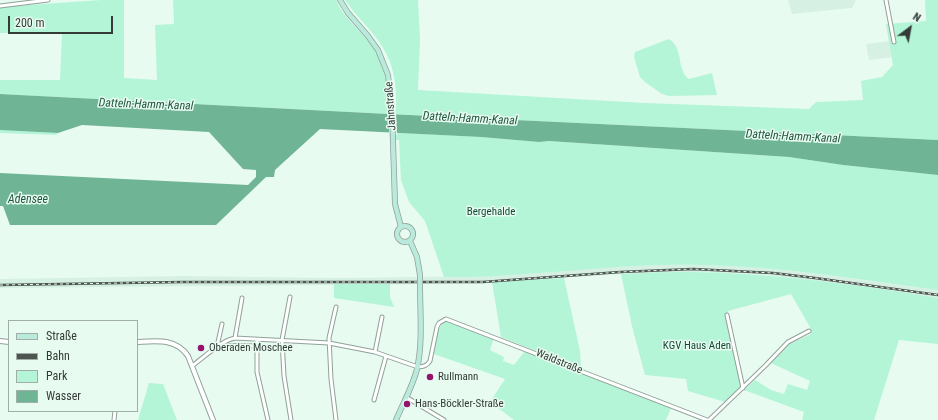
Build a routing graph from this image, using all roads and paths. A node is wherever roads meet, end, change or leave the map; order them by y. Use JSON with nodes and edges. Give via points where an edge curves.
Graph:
{"nodes":[{"id":1,"x":48,"y":0,"type":"edge"},
{"id":2,"x":340,"y":0,"type":"edge"},
{"id":3,"x":886,"y":0,"type":"edge"},
{"id":4,"x":0,"y":6,"type":"edge"},
{"id":5,"x":894,"y":42,"type":"dead end"},
{"id":6,"x":401,"y":227,"type":"junction"},
{"id":7,"x":410,"y":241,"type":"junction"},
{"id":8,"x":290,"y":297,"type":"dead end"},
{"id":9,"x":242,"y":298,"type":"dead end"},
{"id":10,"x":336,"y":307,"type":"dead end"},
{"id":11,"x":728,"y":315,"type":"dead end"},
{"id":12,"x":382,"y":317,"type":"dead end"},
{"id":13,"x":222,"y":324,"type":"dead end"},
{"id":14,"x":808,"y":331,"type":"dead end"},
{"id":15,"x":234,"y":338,"type":"junction"},
{"id":16,"x":257,"y":340,"type":"junction"},
{"id":17,"x":282,"y":340,"type":"junction"},
{"id":18,"x":138,"y":342,"type":"edge"},
{"id":19,"x":329,"y":343,"type":"junction"},
{"id":20,"x":219,"y":345,"type":"junction"},
{"id":21,"x":257,"y":346,"type":"junction"},
{"id":22,"x":375,"y":352,"type":"junction"},
{"id":23,"x":386,"y":356,"type":"junction"},
{"id":24,"x":192,"y":366,"type":"junction"},
{"id":25,"x":418,"y":367,"type":"junction"},
{"id":26,"x":743,"y":388,"type":"junction"},
{"id":27,"x":406,"y":397,"type":"junction"},
{"id":28,"x":374,"y":400,"type":"dead end"},
{"id":29,"x":212,"y":420,"type":"edge"},
{"id":30,"x":268,"y":420,"type":"edge"},
{"id":31,"x":291,"y":420,"type":"edge"},
{"id":32,"x":336,"y":420,"type":"edge"},
{"id":33,"x":396,"y":420,"type":"edge"},
{"id":34,"x":444,"y":420,"type":"edge"},
{"id":35,"x":708,"y":420,"type":"edge"}],
"edges":[{"from":1,"to":4,"type":"street"},
{"from":2,"to":6,"type":"main road","name":"Jahnstraße","via":[[374,43],[388,75],[392,110],[395,204]]},
{"from":3,"to":5,"type":"street"},
{"from":6,"to":7,"type":"main road","via":[[409,227],[413,231],[413,238]]},
{"from":6,"to":7,"type":"main road","via":[[397,233],[398,238],[403,242]]},
{"from":7,"to":25,"type":"main road","bridge":true,"via":[[418,257],[420,275]]},
{"from":8,"to":17,"type":"street"},
{"from":9,"to":15,"type":"street"},
{"from":10,"to":19,"type":"street"},
{"from":11,"to":26,"type":"street"},
{"from":12,"to":22,"type":"street"},
{"from":13,"to":20,"type":"street"},
{"from":14,"to":26,"type":"street","via":[[788,342]]},
{"from":15,"to":16,"type":"street"},
{"from":15,"to":20,"type":"street"},
{"from":16,"to":17,"type":"street"},
{"from":16,"to":21,"type":"street"},
{"from":17,"to":19,"type":"street"},
{"from":17,"to":31,"type":"street","via":[[284,376]]},
{"from":18,"to":24,"type":"street","via":[[176,344],[185,352]]},
{"from":19,"to":22,"type":"street"},
{"from":19,"to":32,"type":"street"},
{"from":20,"to":21,"type":"street"},
{"from":20,"to":24,"type":"street"},
{"from":21,"to":30,"type":"street","via":[[257,372]]},
{"from":22,"to":23,"type":"street"},
{"from":23,"to":25,"type":"street"},
{"from":23,"to":28,"type":"street"},
{"from":24,"to":29,"type":"street"},
{"from":25,"to":27,"type":"main road"},
{"from":25,"to":35,"type":"street","name":"Waldstraße","via":[[428,365],[437,327],[443,320],[450,319]]},
{"from":26,"to":35,"type":"street"},
{"from":27,"to":33,"type":"main road"},
{"from":27,"to":34,"type":"street"}]}
